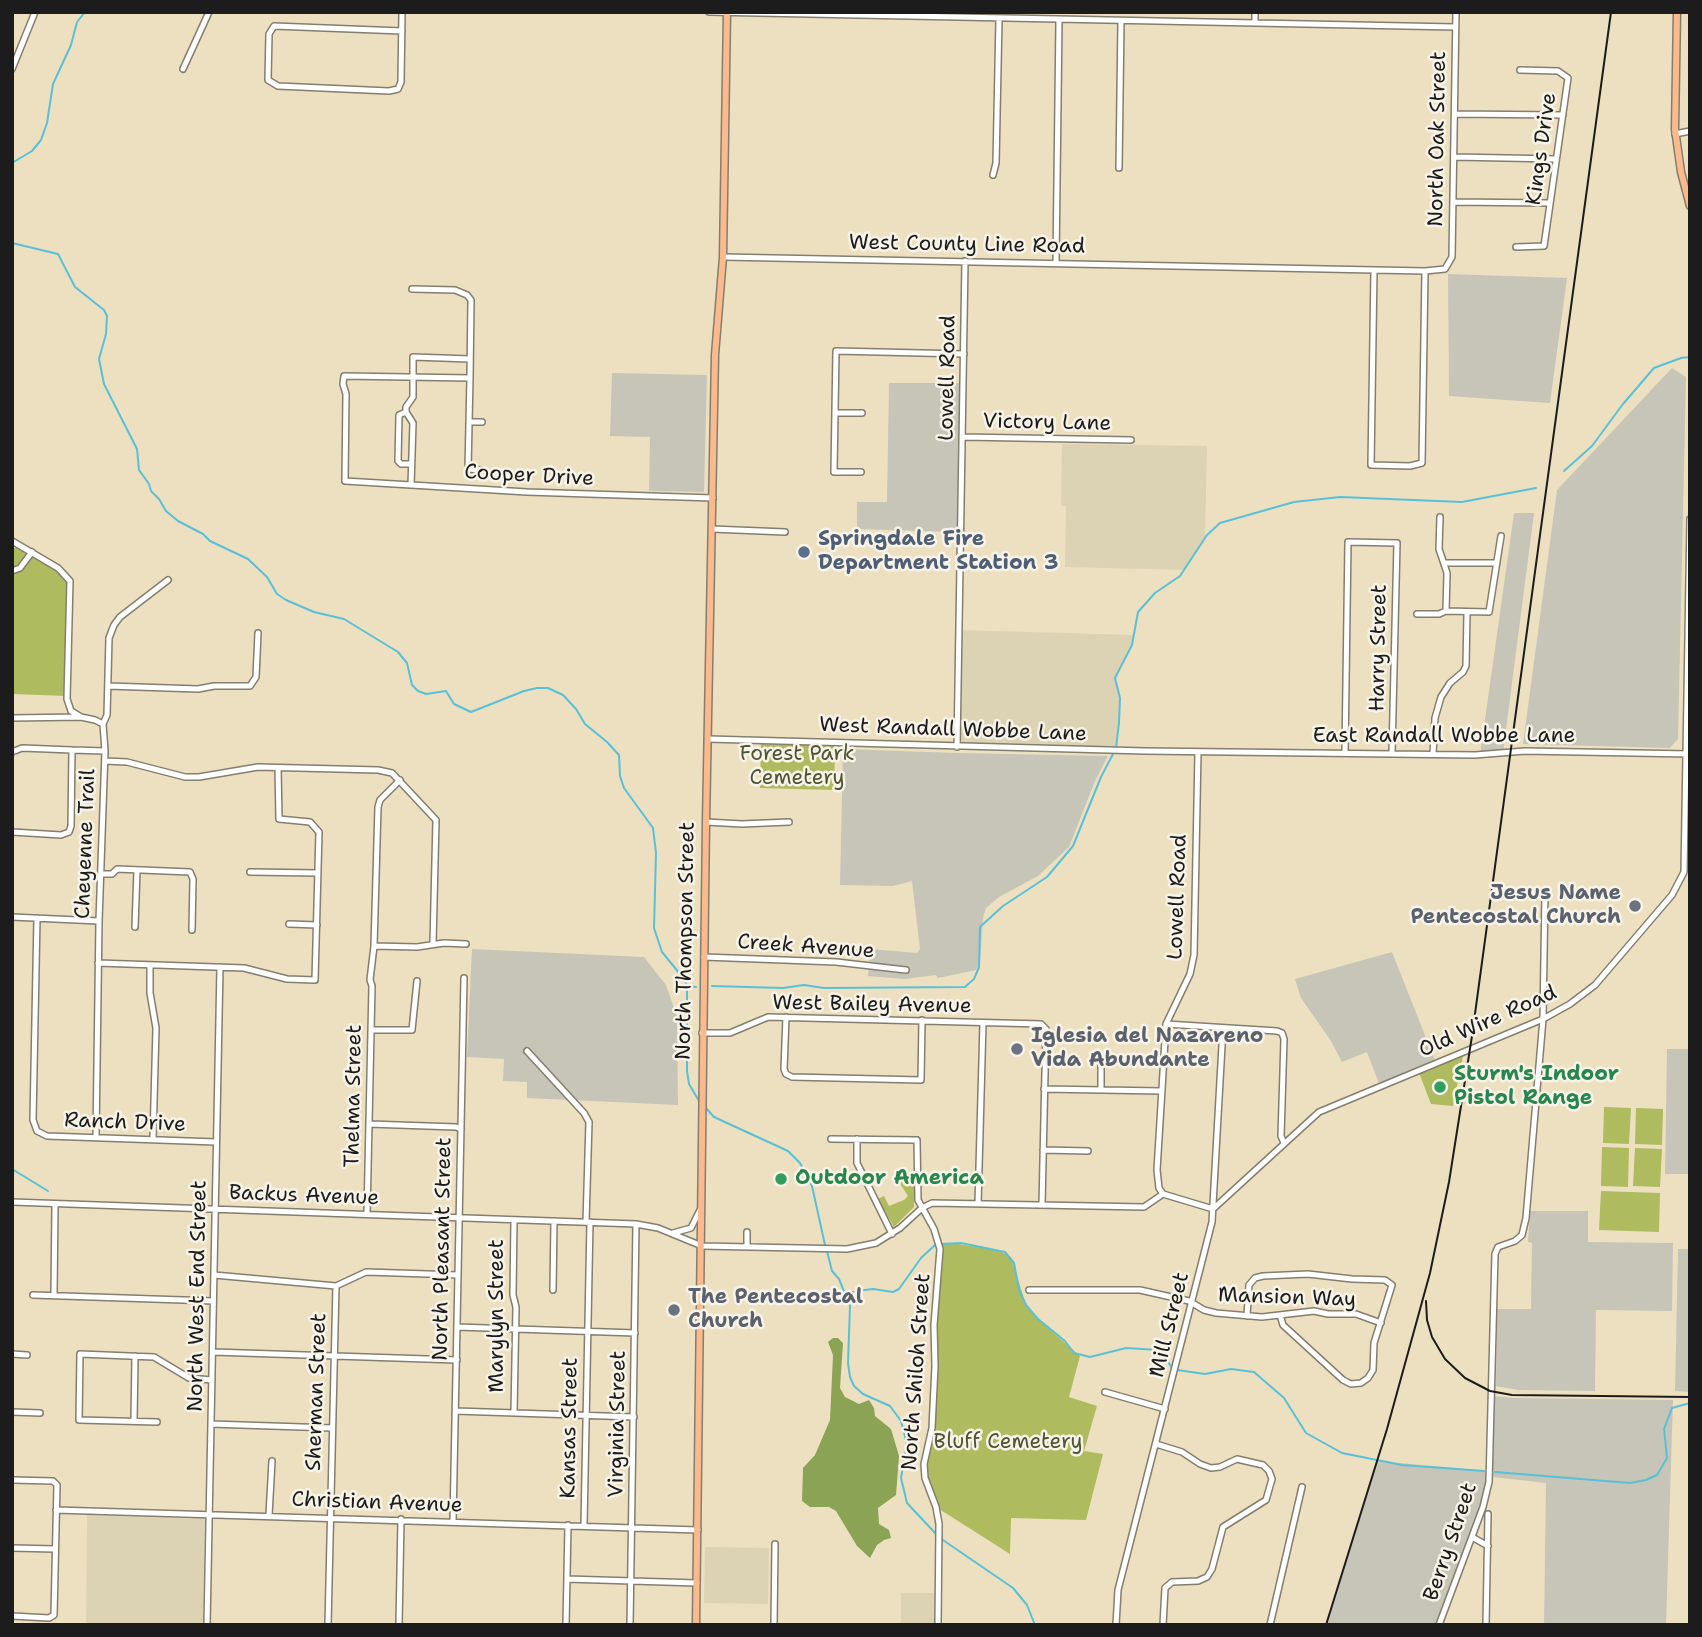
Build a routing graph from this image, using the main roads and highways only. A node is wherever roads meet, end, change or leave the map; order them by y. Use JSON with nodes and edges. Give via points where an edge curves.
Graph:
{"nodes":[{"id":1,"x":1677,"y":12,"type":"edge"},
{"id":2,"x":727,"y":13,"type":"edge"},
{"id":3,"x":1688,"y":194,"type":"edge"},
{"id":4,"x":1690,"y":206,"type":"edge"},
{"id":5,"x":696,"y":1625,"type":"edge"}],
"edges":[{"from":1,"to":3,"type":"main road","via":[[1675,134]]},
{"from":2,"to":5,"type":"main road","name":"North Thompson Street","via":[[706,822]]},
{"from":3,"to":4,"type":"main road"}]}
